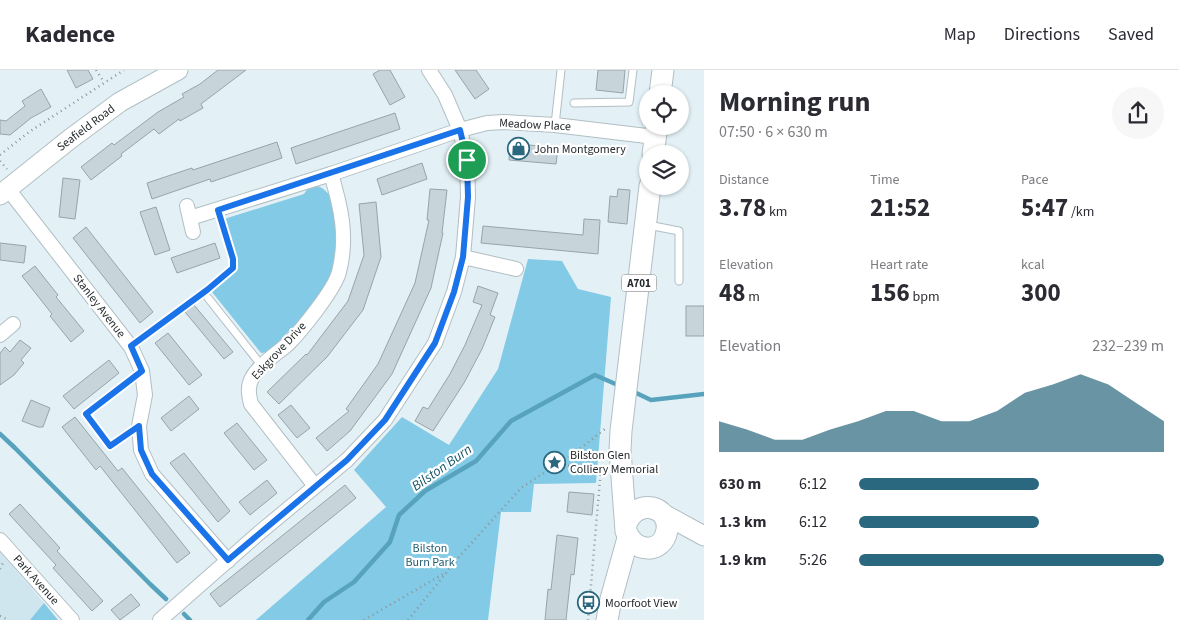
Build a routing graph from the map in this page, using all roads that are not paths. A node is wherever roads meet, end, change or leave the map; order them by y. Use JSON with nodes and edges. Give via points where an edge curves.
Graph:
{"nodes":[{"id":1,"x":178,"y":70,"type":"edge"},
{"id":2,"x":429,"y":70,"type":"edge"},
{"id":3,"x":561,"y":70,"type":"edge"},
{"id":4,"x":633,"y":70,"type":"edge"},
{"id":5,"x":663,"y":70,"type":"edge"},
{"id":6,"x":661,"y":85,"type":"edge"},
{"id":7,"x":574,"y":103,"type":"dead end"},
{"id":8,"x":555,"y":125,"type":"junction"},
{"id":9,"x":460,"y":130,"type":"junction"},
{"id":10,"x":655,"y":139,"type":"edge"},
{"id":11,"x":331,"y":174,"type":"junction"},
{"id":12,"x":4,"y":192,"type":"edge"},
{"id":13,"x":649,"y":195,"type":"edge"},
{"id":14,"x":190,"y":219,"type":"dead end"},
{"id":15,"x":645,"y":225,"type":"junction"},
{"id":16,"x":463,"y":257,"type":"junction"},
{"id":17,"x":516,"y":269,"type":"dead end"},
{"id":18,"x":679,"y":281,"type":"dead end"},
{"id":19,"x":208,"y":298,"type":"dead end"},
{"id":20,"x":14,"y":324,"type":"dead end"},
{"id":21,"x":0,"y":335,"type":"edge"},
{"id":22,"x":263,"y":366,"type":"junction"},
{"id":23,"x":622,"y":470,"type":"junction"},
{"id":24,"x":315,"y":486,"type":"junction"},
{"id":25,"x":653,"y":510,"type":"junction"},
{"id":26,"x":704,"y":536,"type":"edge"},
{"id":27,"x":633,"y":537,"type":"junction"},
{"id":28,"x":664,"y":538,"type":"junction"},
{"id":29,"x":0,"y":540,"type":"edge"},
{"id":30,"x":228,"y":560,"type":"junction"},
{"id":31,"x":72,"y":620,"type":"edge"},
{"id":32,"x":160,"y":620,"type":"edge"},
{"id":33,"x":607,"y":620,"type":"edge"}],
"edges":[{"from":1,"to":12,"type":"street","name":"Seafield Road","via":[[120,102]]},
{"from":2,"to":9,"type":"street","via":[[445,95]]},
{"from":3,"to":8,"type":"lane"},
{"from":4,"to":7,"type":"lane","via":[[629,102]]},
{"from":5,"to":6,"type":"main road"},
{"from":8,"to":9,"type":"street","name":"Meadow Place","via":[[504,122]]},
{"from":8,"to":10,"type":"street","name":"Meadow Place"},
{"from":9,"to":11,"type":"street","name":"Meadow Place"},
{"from":9,"to":16,"type":"street","via":[[467,160],[468,188]]},
{"from":11,"to":14,"type":"street","name":"Meadow Place"},
{"from":11,"to":22,"type":"street","name":"Eskgrove Drive","via":[[340,204],[344,237],[339,274],[320,305]]},
{"from":12,"to":30,"type":"street","name":"Stanley Avenue","via":[[131,346],[142,371],[145,395],[139,426],[141,450],[152,474]]},
{"from":13,"to":15,"type":"main road","number":"A701"},
{"from":15,"to":18,"type":"lane","via":[[679,231]]},
{"from":15,"to":23,"type":"main road","number":"A701","via":[[620,450]]},
{"from":16,"to":17,"type":"street"},
{"from":16,"to":24,"type":"street","via":[[435,343],[414,376],[385,420],[347,460]]},
{"from":19,"to":22,"type":"lane"},
{"from":20,"to":21,"type":"street"},
{"from":22,"to":24,"type":"street","name":"Eskgrove Drive","via":[[251,379],[248,391],[251,404]]},
{"from":23,"to":25,"type":"main road","number":"A701"},
{"from":23,"to":27,"type":"main road","number":"A701"},
{"from":24,"to":30,"type":"street"},
{"from":25,"to":26,"type":"street"},
{"from":25,"to":27,"type":"main road","via":[[637,509],[630,515]]},
{"from":25,"to":28,"type":"main road","via":[[665,519],[667,529]]},
{"from":26,"to":28,"type":"street"},
{"from":27,"to":28,"type":"main road","via":[[654,548]]},
{"from":27,"to":33,"type":"main road"},
{"from":29,"to":31,"type":"street","name":"Park Avenue"},
{"from":30,"to":32,"type":"street"}]}
